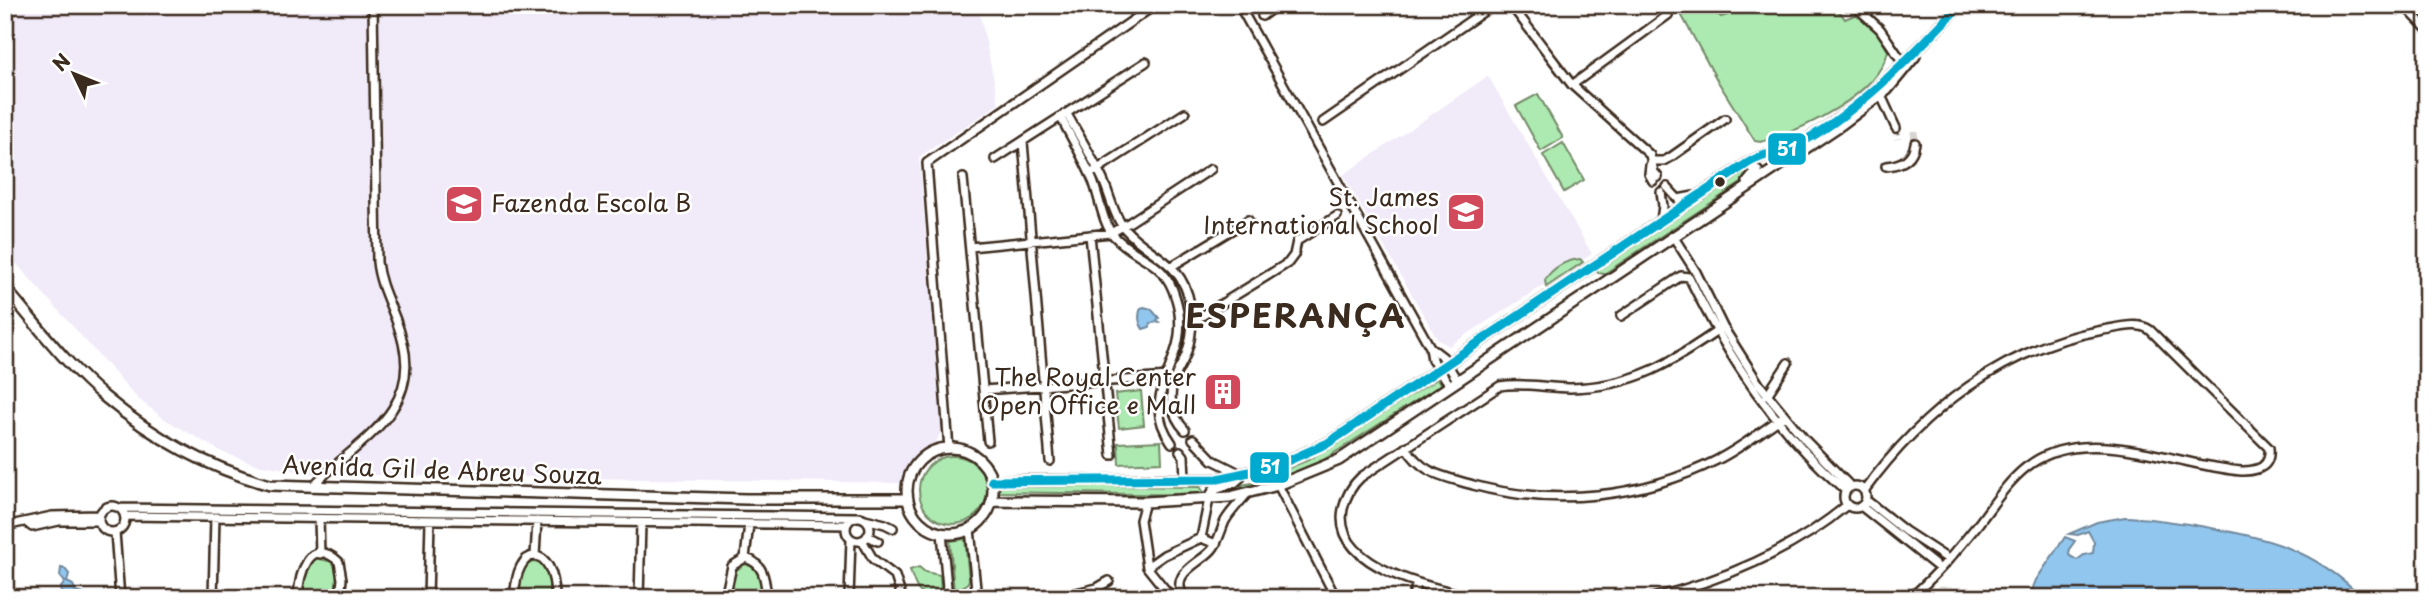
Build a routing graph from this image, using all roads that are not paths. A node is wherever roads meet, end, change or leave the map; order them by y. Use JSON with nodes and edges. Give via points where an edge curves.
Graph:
{"nodes":[{"id":1,"x":373,"y":5,"type":"edge"},
{"id":2,"x":1154,"y":5,"type":"edge"},
{"id":3,"x":1239,"y":5,"type":"edge"},
{"id":4,"x":1277,"y":5,"type":"edge"},
{"id":5,"x":1493,"y":5,"type":"edge"},
{"id":6,"x":1511,"y":5,"type":"edge"},
{"id":7,"x":1854,"y":5,"type":"edge"},
{"id":8,"x":1959,"y":5,"type":"edge"},
{"id":9,"x":2404,"y":5,"type":"edge"},
{"id":10,"x":1668,"y":15,"type":"dead end"},
{"id":11,"x":1262,"y":16,"type":"dead end"},
{"id":12,"x":2427,"y":29,"type":"edge"},
{"id":13,"x":1146,"y":62,"type":"dead end"},
{"id":14,"x":1905,"y":64,"type":"junction"},
{"id":15,"x":1573,"y":85,"type":"junction"},
{"id":16,"x":1879,"y":91,"type":"junction"},
{"id":17,"x":1185,"y":113,"type":"dead end"},
{"id":18,"x":1064,"y":116,"type":"junction"},
{"id":19,"x":1725,"y":119,"type":"dead end"},
{"id":20,"x":1323,"y":122,"type":"dead end"},
{"id":21,"x":1896,"y":128,"type":"tunnel mouth"},
{"id":22,"x":1023,"y":142,"type":"junction"},
{"id":23,"x":1915,"y":142,"type":"dead end"},
{"id":24,"x":995,"y":159,"type":"dead end"},
{"id":25,"x":1652,"y":161,"type":"junction"},
{"id":26,"x":1748,"y":163,"type":"junction"},
{"id":27,"x":1886,"y":166,"type":"dead end"},
{"id":28,"x":1098,"y":169,"type":"junction"},
{"id":29,"x":1211,"y":169,"type":"dead end"},
{"id":30,"x":1090,"y":174,"type":"junction"},
{"id":31,"x":963,"y":178,"type":"dead end"},
{"id":32,"x":1655,"y":179,"type":"dead end"},
{"id":33,"x":1741,"y":191,"type":"junction"},
{"id":34,"x":1701,"y":193,"type":"junction"},
{"id":35,"x":1336,"y":216,"type":"dead end"},
{"id":36,"x":1248,"y":220,"type":"dead end"},
{"id":37,"x":1661,"y":220,"type":"junction"},
{"id":38,"x":1123,"y":227,"type":"junction"},
{"id":39,"x":1111,"y":233,"type":"junction"},
{"id":40,"x":1090,"y":235,"type":"junction"},
{"id":41,"x":1673,"y":236,"type":"junction"},
{"id":42,"x":1031,"y":241,"type":"junction"},
{"id":43,"x":970,"y":247,"type":"junction"},
{"id":44,"x":1172,"y":266,"type":"junction"},
{"id":45,"x":5,"y":288,"type":"edge"},
{"id":46,"x":1621,"y":316,"type":"dead end"},
{"id":47,"x":1192,"y":322,"type":"junction"},
{"id":48,"x":1723,"y":327,"type":"junction"},
{"id":49,"x":1716,"y":332,"type":"junction"},
{"id":50,"x":1788,"y":363,"type":"dead end"},
{"id":51,"x":1442,"y":366,"type":"junction"},
{"id":52,"x":1175,"y":376,"type":"junction"},
{"id":53,"x":1164,"y":377,"type":"junction"},
{"id":54,"x":1105,"y":380,"type":"junction"},
{"id":55,"x":1453,"y":383,"type":"junction"},
{"id":56,"x":1043,"y":384,"type":"junction"},
{"id":57,"x":983,"y":390,"type":"junction"},
{"id":58,"x":1767,"y":395,"type":"junction"},
{"id":59,"x":1784,"y":416,"type":"junction"},
{"id":60,"x":1776,"y":421,"type":"junction"},
{"id":61,"x":1185,"y":430,"type":"dead end"},
{"id":62,"x":1193,"y":439,"type":"dead end"},
{"id":63,"x":988,"y":441,"type":"dead end"},
{"id":64,"x":1172,"y":443,"type":"dead end"},
{"id":65,"x":1406,"y":447,"type":"junction"},
{"id":66,"x":949,"y":449,"type":"junction"},
{"id":67,"x":1180,"y":451,"type":"dead end"},
{"id":68,"x":1112,"y":455,"type":"dead end"},
{"id":69,"x":1051,"y":461,"type":"dead end"},
{"id":70,"x":1242,"y":475,"type":"junction"},
{"id":71,"x":1185,"y":480,"type":"junction"},
{"id":72,"x":992,"y":481,"type":"junction"},
{"id":73,"x":1278,"y":485,"type":"junction"},
{"id":74,"x":312,"y":488,"type":"junction"},
{"id":75,"x":1848,"y":489,"type":"junction"},
{"id":76,"x":1246,"y":495,"type":"junction"},
{"id":77,"x":908,"y":499,"type":"junction"},
{"id":78,"x":1209,"y":499,"type":"junction"},
{"id":79,"x":1864,"y":499,"type":"junction"},
{"id":80,"x":992,"y":501,"type":"junction"},
{"id":81,"x":1145,"y":502,"type":"junction"},
{"id":82,"x":1847,"y":505,"type":"junction"},
{"id":83,"x":119,"y":508,"type":"junction"},
{"id":84,"x":125,"y":516,"type":"junction"},
{"id":85,"x":215,"y":517,"type":"junction"},
{"id":86,"x":856,"y":517,"type":"junction"},
{"id":87,"x":99,"y":518,"type":"junction"},
{"id":88,"x":319,"y":519,"type":"junction"},
{"id":89,"x":865,"y":519,"type":"junction"},
{"id":90,"x":430,"y":520,"type":"junction"},
{"id":91,"x":537,"y":522,"type":"junction"},
{"id":92,"x":641,"y":523,"type":"junction"},
{"id":93,"x":749,"y":524,"type":"junction"},
{"id":94,"x":5,"y":526,"type":"edge"},
{"id":95,"x":846,"y":526,"type":"junction"},
{"id":96,"x":893,"y":528,"type":"dead end"},
{"id":97,"x":971,"y":529,"type":"junction"},
{"id":98,"x":115,"y":532,"type":"junction"},
{"id":99,"x":942,"y":533,"type":"junction"},
{"id":100,"x":865,"y":538,"type":"junction"},
{"id":101,"x":1201,"y":538,"type":"junction"},
{"id":102,"x":851,"y":539,"type":"junction"},
{"id":103,"x":878,"y":541,"type":"dead end"},
{"id":104,"x":1216,"y":544,"type":"junction"},
{"id":105,"x":320,"y":554,"type":"junction"},
{"id":106,"x":535,"y":556,"type":"junction"},
{"id":107,"x":746,"y":558,"type":"junction"},
{"id":108,"x":1948,"y":559,"type":"junction"},
{"id":109,"x":1147,"y":567,"type":"junction"},
{"id":110,"x":1940,"y":569,"type":"junction"},
{"id":111,"x":1110,"y":581,"type":"dead end"},
{"id":112,"x":1417,"y":583,"type":"junction"},
{"id":113,"x":120,"y":598,"type":"edge"},
{"id":114,"x":214,"y":598,"type":"edge"},
{"id":115,"x":298,"y":598,"type":"edge"},
{"id":116,"x":340,"y":598,"type":"edge"},
{"id":117,"x":428,"y":598,"type":"edge"},
{"id":118,"x":515,"y":598,"type":"edge"},
{"id":119,"x":555,"y":598,"type":"edge"},
{"id":120,"x":639,"y":598,"type":"edge"},
{"id":121,"x":725,"y":598,"type":"edge"},
{"id":122,"x":767,"y":598,"type":"edge"},
{"id":123,"x":849,"y":598,"type":"edge"},
{"id":124,"x":902,"y":598,"type":"edge"},
{"id":125,"x":948,"y":598,"type":"edge"},
{"id":126,"x":977,"y":598,"type":"edge"},
{"id":127,"x":1055,"y":598,"type":"edge"},
{"id":128,"x":1172,"y":598,"type":"edge"},
{"id":129,"x":1185,"y":598,"type":"edge"},
{"id":130,"x":1336,"y":598,"type":"edge"},
{"id":131,"x":1412,"y":598,"type":"edge"},
{"id":132,"x":1480,"y":598,"type":"edge"},
{"id":133,"x":1652,"y":598,"type":"edge"},
{"id":134,"x":1910,"y":598,"type":"edge"}],
"edges":[{"from":1,"to":74,"type":"street","via":[[377,262],[381,287],[404,346],[404,377],[385,422]]},
{"from":2,"to":66,"type":"street","via":[[926,163]]},
{"from":3,"to":51,"type":"street","via":[[1430,347],[1439,353]]},
{"from":4,"to":11,"type":"street"},
{"from":5,"to":20,"type":"street"},
{"from":6,"to":15,"type":"street"},
{"from":7,"to":14,"type":"street","via":[[1880,29]]},
{"from":8,"to":14,"type":"street"},
{"from":9,"to":12,"type":"street"},
{"from":10,"to":15,"type":"street"},
{"from":13,"to":18,"type":"street"},
{"from":14,"to":16,"type":"street"},
{"from":15,"to":25,"type":"street"},
{"from":16,"to":21,"type":"street"},
{"from":16,"to":26,"type":"street","via":[[1794,147],[1763,154]]},
{"from":16,"to":33,"type":"street","via":[[1842,124]]},
{"from":17,"to":28,"type":"street"},
{"from":18,"to":22,"type":"street"},
{"from":18,"to":28,"type":"street"},
{"from":18,"to":30,"type":"street"},
{"from":19,"to":25,"type":"street","via":[[1671,157]]},
{"from":22,"to":24,"type":"street"},
{"from":22,"to":42,"type":"street"},
{"from":23,"to":27,"type":"street","via":[[1912,154],[1902,163]]},
{"from":25,"to":32,"type":"street"},
{"from":26,"to":33,"type":"street","via":[[1757,171]]},
{"from":26,"to":34,"type":"street"},
{"from":28,"to":30,"type":"street"},
{"from":28,"to":38,"type":"street"},
{"from":29,"to":38,"type":"street"},
{"from":30,"to":39,"type":"street"},
{"from":31,"to":43,"type":"street"},
{"from":33,"to":41,"type":"street"},
{"from":34,"to":37,"type":"street"},
{"from":34,"to":37,"type":"street","via":[[1678,199],[1664,190]]},
{"from":35,"to":47,"type":"street","via":[[1297,241],[1288,262]]},
{"from":36,"to":44,"type":"street"},
{"from":37,"to":51,"type":"street"},
{"from":38,"to":39,"type":"street"},
{"from":38,"to":44,"type":"street"},
{"from":39,"to":40,"type":"street"},
{"from":39,"to":53,"type":"street","via":[[1162,270],[1176,297],[1178,338]]},
{"from":40,"to":42,"type":"street"},
{"from":40,"to":54,"type":"street"},
{"from":41,"to":48,"type":"street"},
{"from":41,"to":55,"type":"street"},
{"from":42,"to":43,"type":"street"},
{"from":42,"to":56,"type":"street"},
{"from":43,"to":57,"type":"street"},
{"from":44,"to":47,"type":"street","via":[[1185,287]]},
{"from":45,"to":74,"type":"street","name":"Avenida Gil de Abreu Souza","via":[[97,390],[167,441],[230,474],[270,485]]},
{"from":46,"to":49,"type":"street","via":[[1686,275]]},
{"from":47,"to":52,"type":"street","via":[[1187,352]]},
{"from":48,"to":49,"type":"street"},
{"from":48,"to":58,"type":"street"},
{"from":49,"to":60,"type":"street"},
{"from":49,"to":65,"type":"street","via":[[1667,365],[1617,383],[1582,388],[1500,386]]},
{"from":50,"to":58,"type":"street"},
{"from":51,"to":55,"type":"street"},
{"from":51,"to":70,"type":"street","via":[[1328,443]]},
{"from":52,"to":53,"type":"street"},
{"from":52,"to":61,"type":"street","via":[[1172,407]]},
{"from":53,"to":54,"type":"street"},
{"from":53,"to":64,"type":"street","via":[[1160,419]]},
{"from":54,"to":56,"type":"street"},
{"from":54,"to":68,"type":"street"},
{"from":55,"to":73,"type":"street","via":[[1339,460]]},
{"from":56,"to":57,"type":"street"},
{"from":56,"to":69,"type":"street"},
{"from":57,"to":63,"type":"street"},
{"from":58,"to":59,"type":"street"},
{"from":59,"to":60,"type":"street"},
{"from":59,"to":75,"type":"street"},
{"from":60,"to":65,"type":"street","via":[[1693,471],[1601,496],[1492,490],[1427,470]]},
{"from":60,"to":75,"type":"street"},
{"from":62,"to":70,"type":"street","via":[[1218,463]]},
{"from":65,"to":112,"type":"street","via":[[1349,490],[1342,522],[1359,553]]},
{"from":66,"to":72,"type":"street","via":[[979,458]]},
{"from":66,"to":77,"type":"street","via":[[919,462],[911,473]]},
{"from":67,"to":71,"type":"street"},
{"from":70,"to":71,"type":"street"},
{"from":70,"to":78,"type":"street","via":[[1214,489]]},
{"from":71,"to":72,"type":"street"},
{"from":72,"to":80,"type":"street"},
{"from":73,"to":76,"type":"street"},
{"from":73,"to":130,"type":"street"},
{"from":74,"to":77,"type":"street","name":"Avenida Gil de Abreu Souza"},
{"from":75,"to":79,"type":"street","via":[[1858,487]]},
{"from":75,"to":82,"type":"street"},
{"from":76,"to":78,"type":"street"},
{"from":76,"to":104,"type":"street","via":[[1226,519]]},
{"from":77,"to":99,"type":"street","via":[[920,521]]},
{"from":78,"to":81,"type":"street"},
{"from":78,"to":101,"type":"street"},
{"from":79,"to":82,"type":"street","via":[[1853,508]]},
{"from":79,"to":108,"type":"street"},
{"from":79,"to":108,"type":"street","via":[[1910,434],[1988,374],[2080,335],[2143,326],[2269,448],[2266,464],[2250,470],[2102,447],[2047,453],[2007,484]]},
{"from":79,"to":110,"type":"street"},
{"from":80,"to":81,"type":"street"},
{"from":80,"to":97,"type":"street"},
{"from":81,"to":109,"type":"street","via":[[1140,520]]},
{"from":82,"to":133,"type":"street","via":[[1774,552],[1701,584]]},
{"from":83,"to":84,"type":"street"},
{"from":83,"to":86,"type":"street"},
{"from":83,"to":87,"type":"street","via":[[107,506]]},
{"from":84,"to":85,"type":"street"},
{"from":84,"to":98,"type":"street"},
{"from":85,"to":88,"type":"street"},
{"from":85,"to":114,"type":"street"},
{"from":86,"to":89,"type":"street"},
{"from":86,"to":95,"type":"street"},
{"from":87,"to":94,"type":"street"},
{"from":87,"to":98,"type":"street","via":[[103,529]]},
{"from":88,"to":90,"type":"street"},
{"from":88,"to":105,"type":"street"},
{"from":89,"to":96,"type":"street"},
{"from":89,"to":100,"type":"street","via":[[869,525]]},
{"from":90,"to":91,"type":"street"},
{"from":90,"to":117,"type":"street"},
{"from":91,"to":92,"type":"street"},
{"from":91,"to":106,"type":"street"},
{"from":92,"to":93,"type":"street"},
{"from":92,"to":120,"type":"street"},
{"from":93,"to":95,"type":"street"},
{"from":93,"to":107,"type":"street"},
{"from":95,"to":102,"type":"street"},
{"from":97,"to":99,"type":"street"},
{"from":97,"to":126,"type":"street"},
{"from":98,"to":113,"type":"street"},
{"from":99,"to":125,"type":"street"},
{"from":100,"to":102,"type":"street"},
{"from":100,"to":103,"type":"street"},
{"from":100,"to":124,"type":"street","via":[[873,559],[895,576]]},
{"from":101,"to":104,"type":"street"},
{"from":101,"to":109,"type":"street"},
{"from":102,"to":123,"type":"street"},
{"from":104,"to":129,"type":"street","via":[[1190,566],[1180,586]]},
{"from":105,"to":115,"type":"street","via":[[305,563]]},
{"from":105,"to":116,"type":"street","via":[[338,562]]},
{"from":106,"to":118,"type":"street","via":[[519,566]]},
{"from":106,"to":119,"type":"street","via":[[550,566]]},
{"from":107,"to":121,"type":"street","via":[[732,566]]},
{"from":107,"to":122,"type":"street","via":[[760,566]]},
{"from":108,"to":110,"type":"street"},
{"from":109,"to":128,"type":"street"},
{"from":110,"to":134,"type":"street"},
{"from":111,"to":127,"type":"street"},
{"from":112,"to":131,"type":"street"},
{"from":112,"to":132,"type":"street"}]}
